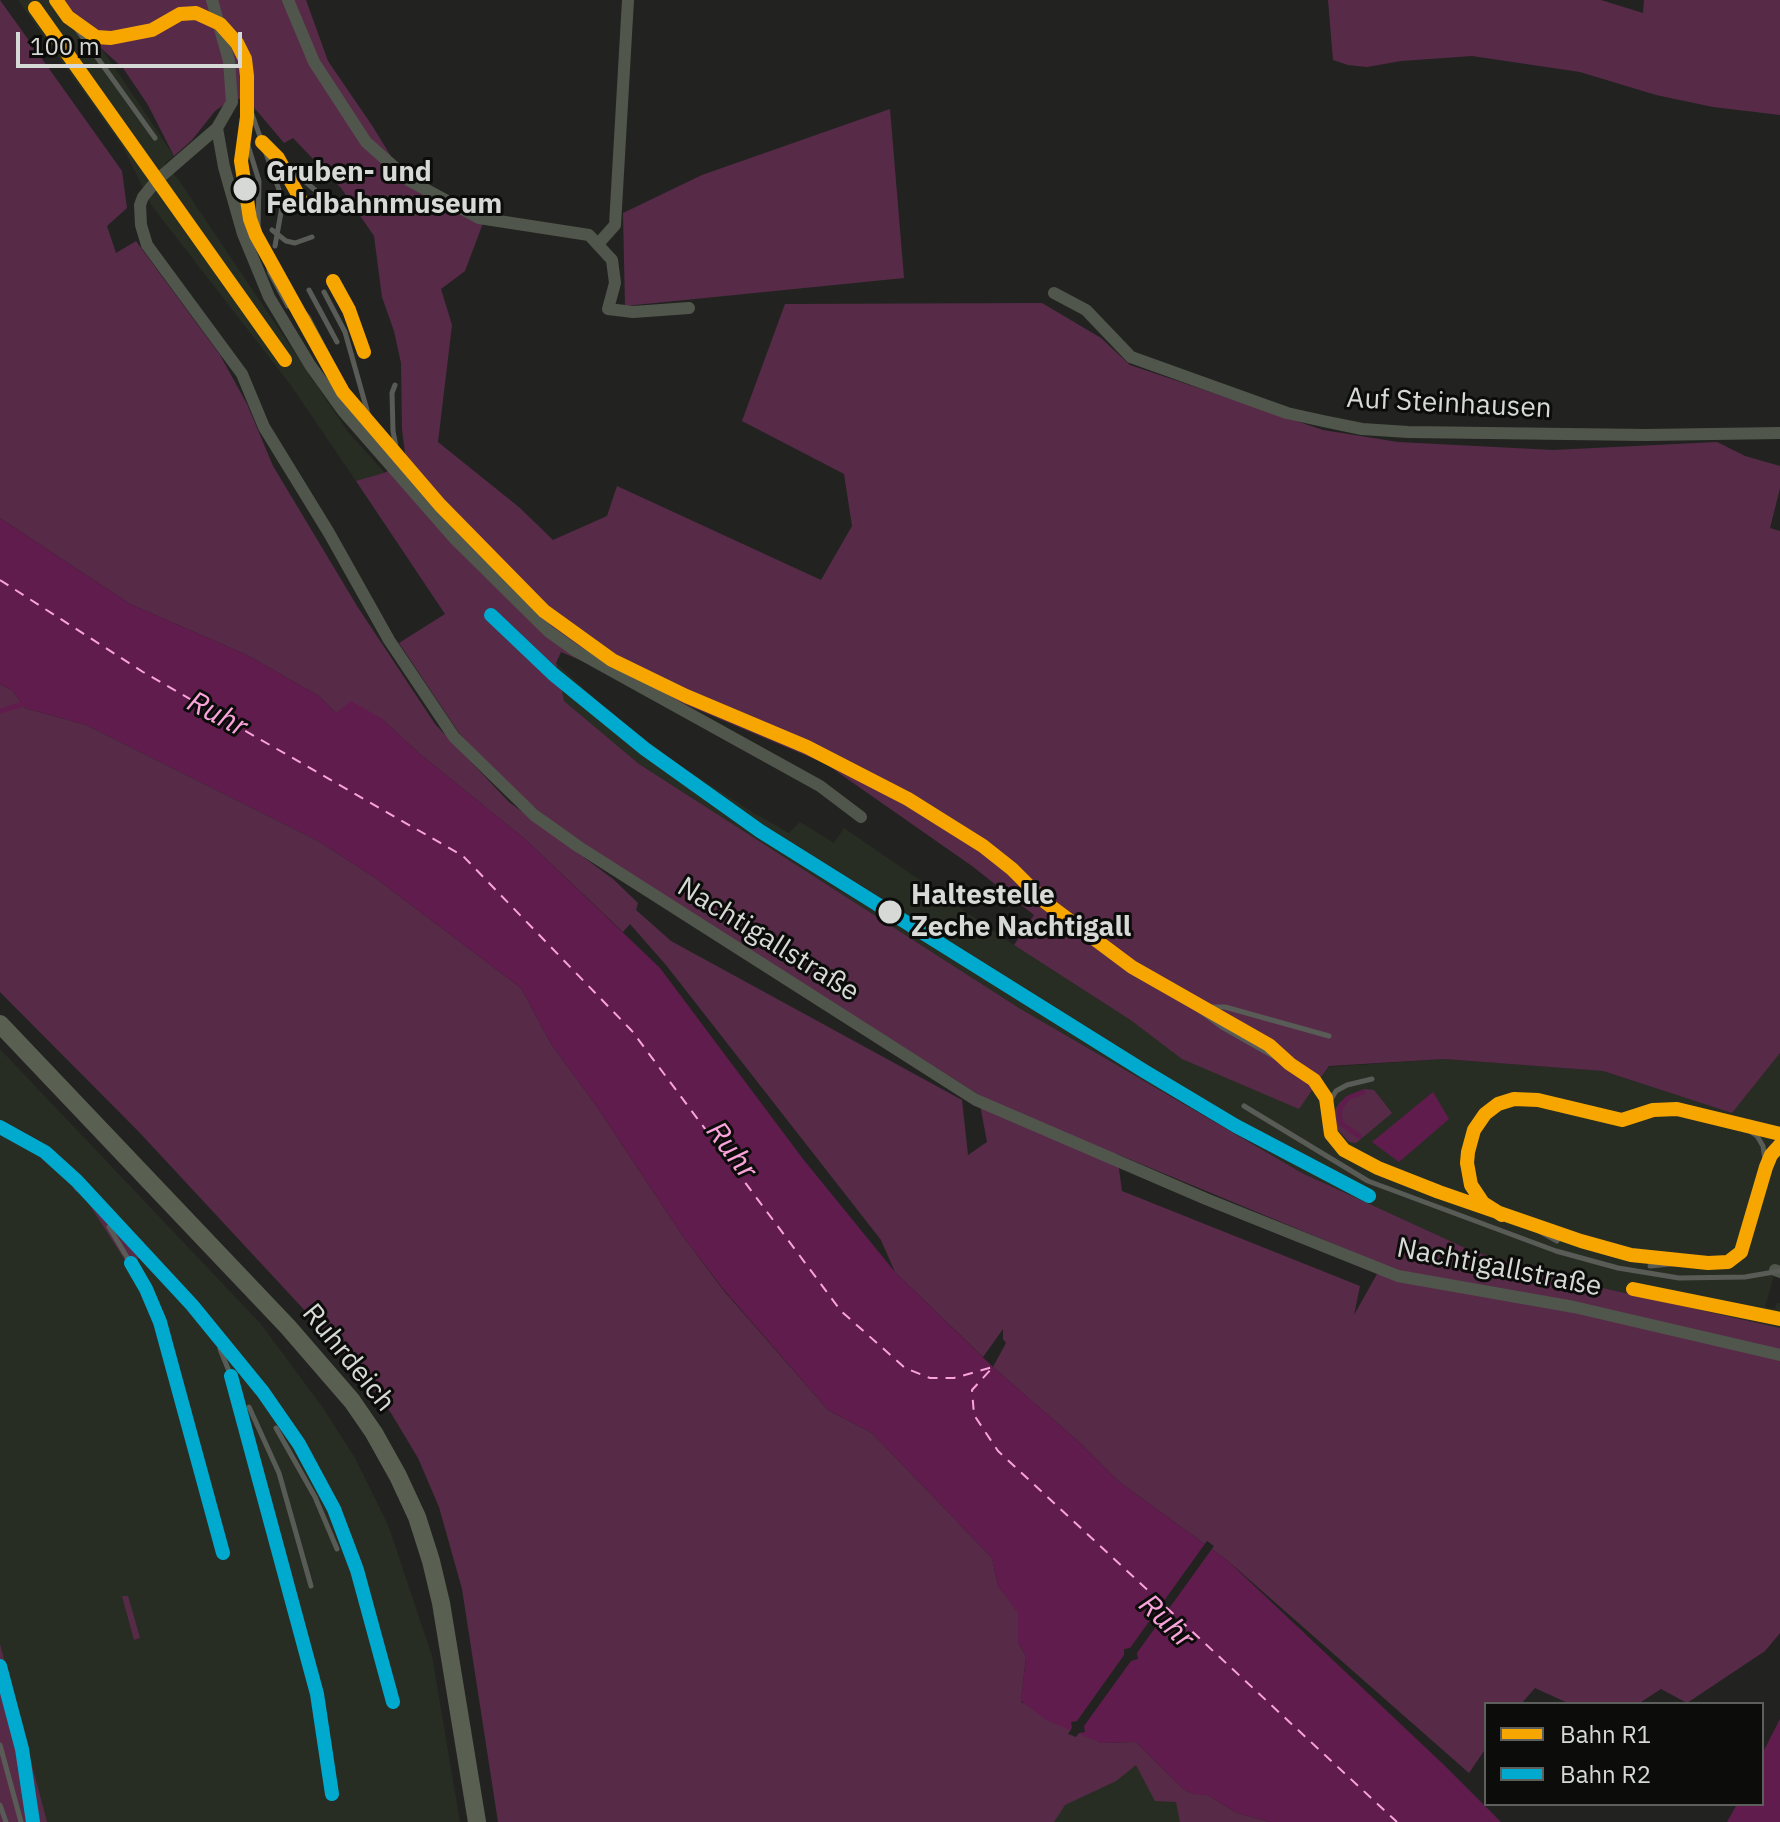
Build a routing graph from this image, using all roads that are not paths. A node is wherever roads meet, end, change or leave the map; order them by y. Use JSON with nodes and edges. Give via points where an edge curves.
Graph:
{"nodes":[{"id":1,"x":212,"y":0,"type":"edge"},
{"id":2,"x":288,"y":0,"type":"edge"},
{"id":3,"x":628,"y":0,"type":"edge"},
{"id":4,"x":217,"y":128,"type":"junction"},
{"id":5,"x":598,"y":244,"type":"junction"},
{"id":6,"x":1054,"y":293,"type":"dead end"},
{"id":7,"x":689,"y":308,"type":"dead end"},
{"id":8,"x":1780,"y":433,"type":"edge"},
{"id":9,"x":861,"y":817,"type":"dead end"},
{"id":10,"x":0,"y":1024,"type":"edge"},
{"id":11,"x":1780,"y":1355,"type":"edge"},
{"id":12,"x":477,"y":1822,"type":"edge"}],
"edges":[{"from":1,"to":4,"type":"street","name":"Nachtigallstraße","via":[[232,83],[232,102]]},
{"from":2,"to":5,"type":"street","via":[[314,62],[366,142],[410,181],[479,218],[589,235]]},
{"from":3,"to":5,"type":"street","via":[[615,225]]},
{"from":4,"to":9,"type":"street","via":[[243,234],[269,297],[343,411],[455,539],[548,631],[576,651],[820,786]]},
{"from":4,"to":11,"type":"street","name":"Nachtigallstraße","via":[[143,197],[141,225],[147,245],[242,374],[264,427],[454,737],[534,815],[976,1100],[1398,1276],[1574,1307]]},
{"from":5,"to":7,"type":"street","via":[[612,260],[615,283],[608,309]]},
{"from":6,"to":8,"type":"street","name":"Auf Steinhausen","via":[[1086,310],[1131,357],[1287,413],[1336,424],[1408,432]]},
{"from":10,"to":12,"type":"main road","name":"Ruhrdeich","via":[[288,1327],[374,1433],[411,1503],[431,1561]]}]}
